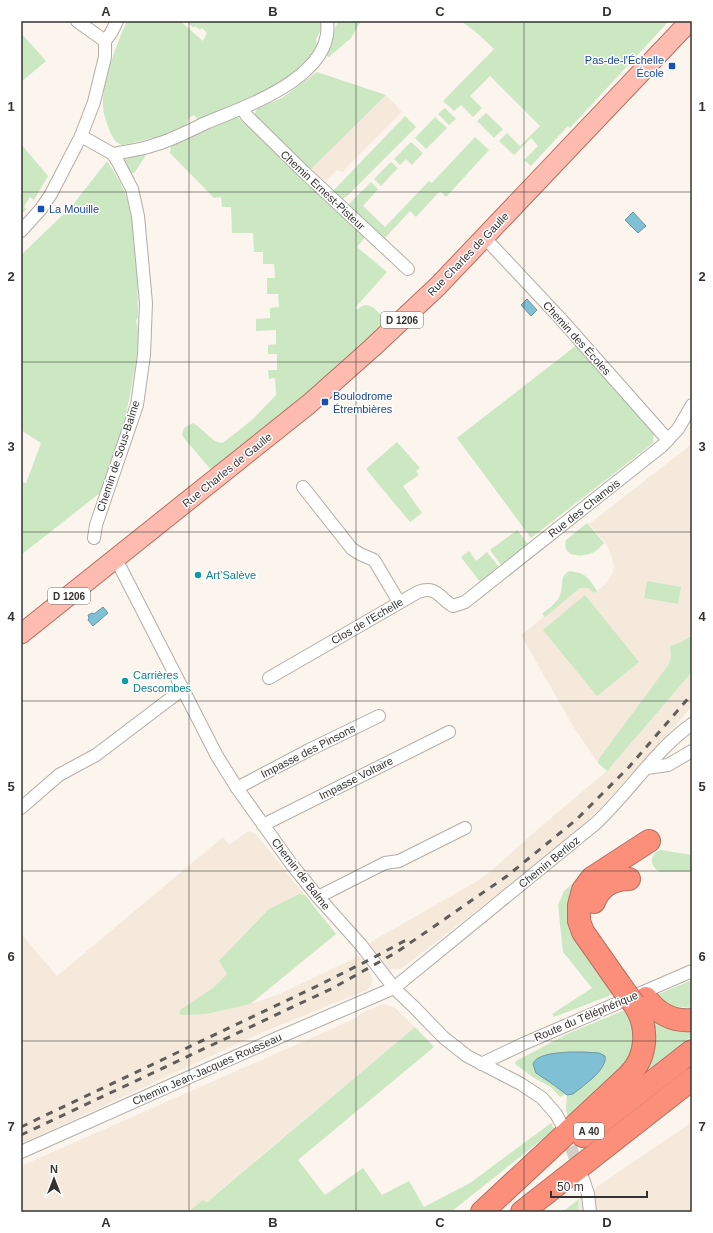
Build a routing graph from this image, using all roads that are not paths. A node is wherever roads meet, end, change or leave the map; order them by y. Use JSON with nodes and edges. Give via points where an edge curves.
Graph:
{"nodes":[{"id":1,"x":77,"y":21,"type":"edge"},
{"id":2,"x":117,"y":21,"type":"edge"},
{"id":3,"x":327,"y":21,"type":"edge"},
{"id":4,"x":690,"y":21,"type":"edge"},
{"id":5,"x":105,"y":41,"type":"junction"},
{"id":6,"x":243,"y":108,"type":"junction"},
{"id":7,"x":81,"y":136,"type":"junction"},
{"id":8,"x":113,"y":154,"type":"junction"},
{"id":9,"x":21,"y":231,"type":"edge"},
{"id":10,"x":484,"y":237,"type":"junction"},
{"id":11,"x":408,"y":269,"type":"dead end"},
{"id":12,"x":692,"y":406,"type":"edge"},
{"id":13,"x":668,"y":440,"type":"junction"},
{"id":14,"x":303,"y":487,"type":"dead end"},
{"id":15,"x":94,"y":538,"type":"dead end"},
{"id":16,"x":116,"y":559,"type":"junction"},
{"id":17,"x":399,"y":602,"type":"junction"},
{"id":18,"x":465,"y":602,"type":"joint"},
{"id":19,"x":21,"y":634,"type":"edge"},
{"id":20,"x":269,"y":678,"type":"dead end"},
{"id":21,"x":183,"y":688,"type":"junction"},
{"id":22,"x":380,"y":716,"type":"dead end"},
{"id":23,"x":692,"y":724,"type":"edge"},
{"id":24,"x":449,"y":732,"type":"dead end"},
{"id":25,"x":692,"y":751,"type":"edge"},
{"id":26,"x":647,"y":768,"type":"junction"},
{"id":27,"x":237,"y":788,"type":"junction"},
{"id":28,"x":21,"y":808,"type":"edge"},
{"id":29,"x":263,"y":825,"type":"junction"},
{"id":30,"x":465,"y":828,"type":"dead end"},
{"id":31,"x":649,"y":841,"type":"dead end"},
{"id":32,"x":630,"y":879,"type":"dead end"},
{"id":33,"x":318,"y":897,"type":"junction"},
{"id":34,"x":692,"y":971,"type":"edge"},
{"id":35,"x":394,"y":988,"type":"junction"},
{"id":36,"x":634,"y":994,"type":"junction"},
{"id":37,"x":692,"y":1020,"type":"edge"},
{"id":38,"x":692,"y":1051,"type":"edge"},
{"id":39,"x":481,"y":1064,"type":"junction"},
{"id":40,"x":692,"y":1079,"type":"edge"},
{"id":41,"x":562,"y":1125,"type":"tunnel mouth"},
{"id":42,"x":21,"y":1152,"type":"edge"},
{"id":43,"x":583,"y":1179,"type":"tunnel mouth"},
{"id":44,"x":482,"y":1212,"type":"edge"},
{"id":45,"x":486,"y":1212,"type":"edge"},
{"id":46,"x":522,"y":1212,"type":"edge"},
{"id":47,"x":590,"y":1212,"type":"edge"}],
"edges":[{"from":1,"to":5,"type":"street"},
{"from":2,"to":5,"type":"street"},
{"from":3,"to":6,"type":"street","via":[[327,35],[322,51],[297,79]]},
{"from":4,"to":10,"type":"main road","name":"Rue Charles de Gaulle","number":"D 1206"},
{"from":5,"to":7,"type":"street","via":[[94,102]]},
{"from":6,"to":8,"type":"street","via":[[153,146]]},
{"from":6,"to":11,"type":"street","name":"Chemin Ernest-Pisteur","via":[[246,115],[305,173]]},
{"from":7,"to":8,"type":"street"},
{"from":7,"to":9,"type":"street","via":[[41,209]]},
{"from":8,"to":15,"type":"street","name":"Chemin de Sous-Balme","via":[[132,189],[138,216],[146,303],[144,347],[137,405],[96,524]]},
{"from":10,"to":13,"type":"street","name":"Chemin des Écoles"},
{"from":10,"to":16,"type":"main road","name":"Rue Charles de Gaulle","number":"D 1206","via":[[432,291],[338,380]]},
{"from":12,"to":13,"type":"street","name":"Rue des Chamois"},
{"from":13,"to":18,"type":"street","name":"Rue des Chamois"},
{"from":14,"to":17,"type":"street","via":[[352,549],[374,560]]},
{"from":16,"to":19,"type":"main road","number":"D 1206"},
{"from":16,"to":21,"type":"street","name":"Chemin de Balme"},
{"from":17,"to":18,"type":"street","name":"Clos de l'Echelle","via":[[428,589],[436,592],[452,606]]},
{"from":17,"to":20,"type":"street","name":"Clos de l'Echelle"},
{"from":21,"to":27,"type":"street","name":"Chemin de Balme","via":[[217,756]]},
{"from":21,"to":28,"type":"street","via":[[96,754],[58,775]]},
{"from":22,"to":27,"type":"street","name":"Impasse des Pinsons","via":[[308,750]]},
{"from":23,"to":26,"type":"street","name":"Chemin Berlioz"},
{"from":24,"to":29,"type":"street","name":"Impasse Voltaire"},
{"from":25,"to":26,"type":"street","via":[[668,765]]},
{"from":26,"to":35,"type":"street","name":"Chemin Berlioz","via":[[606,813],[575,841]]},
{"from":27,"to":29,"type":"street","name":"Chemin de Balme"},
{"from":29,"to":33,"type":"street","name":"Chemin de Balme"},
{"from":30,"to":33,"type":"street","via":[[399,861],[385,863]]},
{"from":31,"to":36,"type":"highway","via":[[592,878],[584,890],[579,905],[579,921],[583,932]]},
{"from":32,"to":36,"type":"highway","via":[[604,886],[596,898],[592,912],[597,932]]},
{"from":33,"to":35,"type":"street","name":"Chemin de Balme","via":[[361,945]]},
{"from":34,"to":39,"type":"street","name":"Route du Téléphérique"},
{"from":35,"to":39,"type":"street","name":"Chemin de Balme","via":[[443,1037]]},
{"from":35,"to":42,"type":"street","name":"Chemin Jean-Jacques Rousseau"},
{"from":36,"to":37,"type":"highway","via":[[667,1016],[679,1020]]},
{"from":36,"to":44,"type":"highway","via":[[644,1034],[643,1050],[636,1067]]},
{"from":38,"to":45,"type":"highway","number":"A 40"},
{"from":39,"to":41,"type":"street","name":"Chemin de Balme","via":[[521,1084],[542,1098]]},
{"from":40,"to":46,"type":"highway","number":"A 40"},
{"from":43,"to":47,"type":"street"}]}
